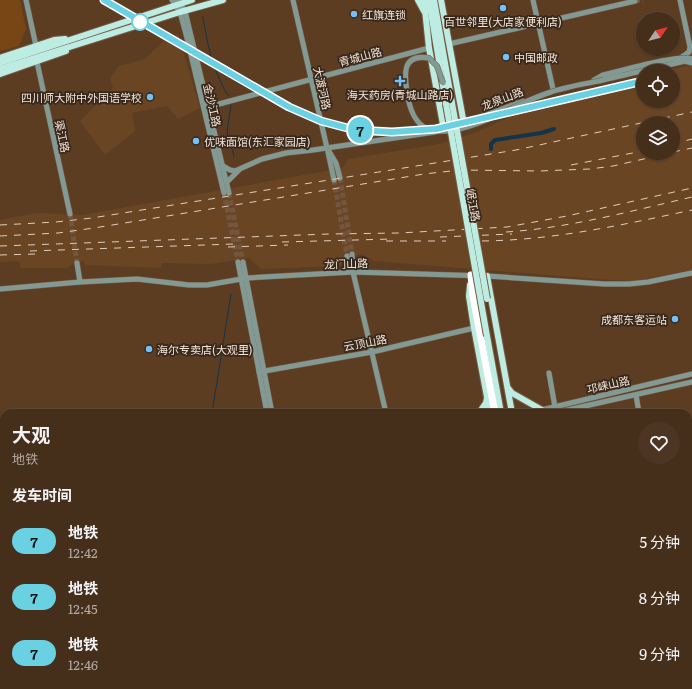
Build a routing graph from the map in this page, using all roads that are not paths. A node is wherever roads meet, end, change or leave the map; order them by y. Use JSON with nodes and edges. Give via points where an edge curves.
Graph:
{"nodes":[{"id":1,"x":26,"y":0,"type":"edge"},
{"id":2,"x":192,"y":0,"type":"edge"},
{"id":3,"x":223,"y":0,"type":"edge"},
{"id":4,"x":293,"y":0,"type":"edge"},
{"id":5,"x":418,"y":0,"type":"edge"},
{"id":6,"x":424,"y":0,"type":"edge"},
{"id":7,"x":429,"y":0,"type":"edge"},
{"id":8,"x":434,"y":0,"type":"edge"},
{"id":9,"x":441,"y":0,"type":"edge"},
{"id":10,"x":533,"y":0,"type":"edge"},
{"id":11,"x":680,"y":0,"type":"edge"},
{"id":12,"x":635,"y":1,"type":"dead end"},
{"id":13,"x":176,"y":2,"type":"edge"},
{"id":14,"x":182,"y":11,"type":"junction"},
{"id":15,"x":426,"y":15,"type":"junction"},
{"id":16,"x":538,"y":25,"type":"junction"},
{"id":17,"x":82,"y":36,"type":"junction"},
{"id":18,"x":84,"y":43,"type":"junction"},
{"id":19,"x":449,"y":44,"type":"junction"},
{"id":20,"x":36,"y":46,"type":"junction"},
{"id":21,"x":430,"y":48,"type":"junction"},
{"id":22,"x":51,"y":49,"type":"junction"},
{"id":23,"x":0,"y":58,"type":"edge"},
{"id":24,"x":692,"y":58,"type":"edge"},
{"id":25,"x":37,"y":62,"type":"junction"},
{"id":26,"x":0,"y":63,"type":"edge"},
{"id":27,"x":692,"y":63,"type":"edge"},
{"id":28,"x":0,"y":69,"type":"edge"},
{"id":29,"x":0,"y":74,"type":"edge"},
{"id":30,"x":310,"y":79,"type":"junction"},
{"id":31,"x":594,"y":80,"type":"junction"},
{"id":32,"x":443,"y":83,"type":"junction"},
{"id":33,"x":553,"y":89,"type":"junction"},
{"id":34,"x":206,"y":108,"type":"junction"},
{"id":35,"x":464,"y":124,"type":"junction"},
{"id":36,"x":444,"y":130,"type":"junction"},
{"id":37,"x":327,"y":148,"type":"junction"},
{"id":38,"x":223,"y":166,"type":"junction"},
{"id":39,"x":241,"y":168,"type":"junction"},
{"id":40,"x":337,"y":179,"type":"tunnel mouth"},
{"id":41,"x":227,"y":182,"type":"junction"},
{"id":42,"x":70,"y":214,"type":"tunnel mouth"},
{"id":43,"x":349,"y":255,"type":"tunnel mouth"},
{"id":44,"x":240,"y":262,"type":"tunnel mouth"},
{"id":45,"x":77,"y":263,"type":"tunnel mouth"},
{"id":46,"x":353,"y":272,"type":"junction"},
{"id":47,"x":692,"y":273,"type":"edge"},
{"id":48,"x":471,"y":276,"type":"junction"},
{"id":49,"x":487,"y":276,"type":"junction"},
{"id":50,"x":244,"y":279,"type":"junction"},
{"id":51,"x":80,"y":282,"type":"junction"},
{"id":52,"x":0,"y":289,"type":"edge"},
{"id":53,"x":474,"y":328,"type":"junction"},
{"id":54,"x":372,"y":352,"type":"junction"},
{"id":55,"x":262,"y":371,"type":"junction"},
{"id":56,"x":549,"y":373,"type":"dead end"},
{"id":57,"x":692,"y":374,"type":"edge"},
{"id":58,"x":692,"y":382,"type":"edge"},
{"id":59,"x":508,"y":388,"type":"junction"},
{"id":60,"x":487,"y":394,"type":"junction"},
{"id":61,"x":636,"y":395,"type":"junction"},
{"id":62,"x":555,"y":407,"type":"junction"},
{"id":63,"x":267,"y":409,"type":"edge"},
{"id":64,"x":271,"y":409,"type":"edge"},
{"id":65,"x":385,"y":409,"type":"edge"},
{"id":66,"x":482,"y":409,"type":"edge"},
{"id":67,"x":489,"y":409,"type":"edge"},
{"id":68,"x":494,"y":409,"type":"edge"},
{"id":69,"x":500,"y":409,"type":"edge"},
{"id":70,"x":511,"y":409,"type":"edge"},
{"id":71,"x":511,"y":409,"type":"edge"},
{"id":72,"x":540,"y":409,"type":"edge"},
{"id":73,"x":546,"y":409,"type":"edge"},
{"id":74,"x":572,"y":409,"type":"edge"},
{"id":75,"x":638,"y":409,"type":"edge"}],
"edges":[{"from":1,"to":20,"type":"street"},
{"from":2,"to":13,"type":"main road"},
{"from":3,"to":14,"type":"main road"},
{"from":4,"to":30,"type":"street","name":"大渡河路"},
{"from":5,"to":15,"type":"main road"},
{"from":6,"to":15,"type":"main road"},
{"from":7,"to":32,"type":"main road","name":"岷江路","bridge":true},
{"from":8,"to":70,"type":"main road","name":"岷江路","bridge":true,"via":[[487,299],[497,333]]},
{"from":9,"to":19,"type":"main road"},
{"from":10,"to":16,"type":"street"},
{"from":11,"to":31,"type":"street","name":"龙泉山路","via":[[689,52],[680,58]]},
{"from":12,"to":16,"type":"street"},
{"from":13,"to":14,"type":"street","name":"金沙江路"},
{"from":13,"to":17,"type":"main road"},
{"from":14,"to":18,"type":"main road"},
{"from":14,"to":34,"type":"street","name":"金沙江路"},
{"from":15,"to":21,"type":"main road"},
{"from":16,"to":19,"type":"street"},
{"from":16,"to":33,"type":"street"},
{"from":17,"to":20,"type":"main road","via":[[54,40]]},
{"from":17,"to":22,"type":"main road"},
{"from":18,"to":22,"type":"main road"},
{"from":18,"to":25,"type":"main road"},
{"from":19,"to":35,"type":"main road"},
{"from":20,"to":23,"type":"main road"},
{"from":21,"to":30,"type":"street","name":"青城山路"},
{"from":21,"to":36,"type":"main road"},
{"from":22,"to":26,"type":"main road"},
{"from":22,"to":28,"type":"main road"},
{"from":24,"to":31,"type":"street","bridge":true,"via":[[674,58],[603,75]]},
{"from":25,"to":29,"type":"main road"},
{"from":25,"to":42,"type":"street","name":"渠江路"},
{"from":27,"to":32,"type":"street","bridge":true,"via":[[685,62],[552,91],[475,125],[446,132],[421,126],[413,116],[405,70],[413,59],[429,58],[434,62]]},
{"from":30,"to":34,"type":"street","name":"青城山路"},
{"from":30,"to":37,"type":"street","name":"大渡河路"},
{"from":31,"to":33,"type":"street","name":"龙泉山路"},
{"from":32,"to":69,"type":"main road","name":"岷江路","bridge":true},
{"from":33,"to":35,"type":"street","name":"龙泉山路"},
{"from":34,"to":38,"type":"street","name":"金沙江路"},
{"from":34,"to":41,"type":"street","name":"金沙江路","via":[[226,193]]},
{"from":35,"to":36,"type":"street","name":"龙泉山路"},
{"from":36,"to":37,"type":"street","name":"龙泉山路"},
{"from":37,"to":39,"type":"street","name":"龙泉山路","via":[[286,153]]},
{"from":37,"to":40,"type":"street","name":"大渡河路","via":[[336,163]]},
{"from":38,"to":39,"type":"street","name":"龙泉山路","via":[[235,171]]},
{"from":38,"to":41,"type":"street","name":"金沙江路"},
{"from":39,"to":41,"type":"street"},
{"from":43,"to":46,"type":"street"},
{"from":44,"to":50,"type":"street"},
{"from":45,"to":51,"type":"street"},
{"from":46,"to":48,"type":"street","name":"龙门山路"},
{"from":46,"to":50,"type":"street","name":"龙门山路"},
{"from":46,"to":54,"type":"street"},
{"from":47,"to":49,"type":"street","name":"龙门山路","via":[[629,284]]},
{"from":48,"to":49,"type":"street","name":"龙门山路"},
{"from":48,"to":53,"type":"main road","via":[[469,296]]},
{"from":48,"to":68,"type":"highway"},
{"from":49,"to":59,"type":"main road"},
{"from":50,"to":51,"type":"street","name":"龙门山路","via":[[207,285],[137,279]]},
{"from":50,"to":55,"type":"street"},
{"from":51,"to":52,"type":"street","name":"龙门山路"},
{"from":53,"to":54,"type":"street","name":"云顶山路"},
{"from":53,"to":60,"type":"main road"},
{"from":54,"to":55,"type":"street","name":"云顶山路"},
{"from":54,"to":65,"type":"street"},
{"from":55,"to":63,"type":"street"},
{"from":55,"to":64,"type":"street"},
{"from":56,"to":62,"type":"street"},
{"from":57,"to":62,"type":"street","name":"邛崃山路"},
{"from":58,"to":61,"type":"street","name":"邛崃山路"},
{"from":59,"to":71,"type":"main road"},
{"from":59,"to":72,"type":"main road","via":[[512,393]]},
{"from":60,"to":66,"type":"main road","via":[[486,403]]},
{"from":60,"to":67,"type":"main road"},
{"from":61,"to":74,"type":"street","name":"邛崃山路"},
{"from":61,"to":75,"type":"street"},
{"from":62,"to":73,"type":"street","name":"邛崃山路"}]}
